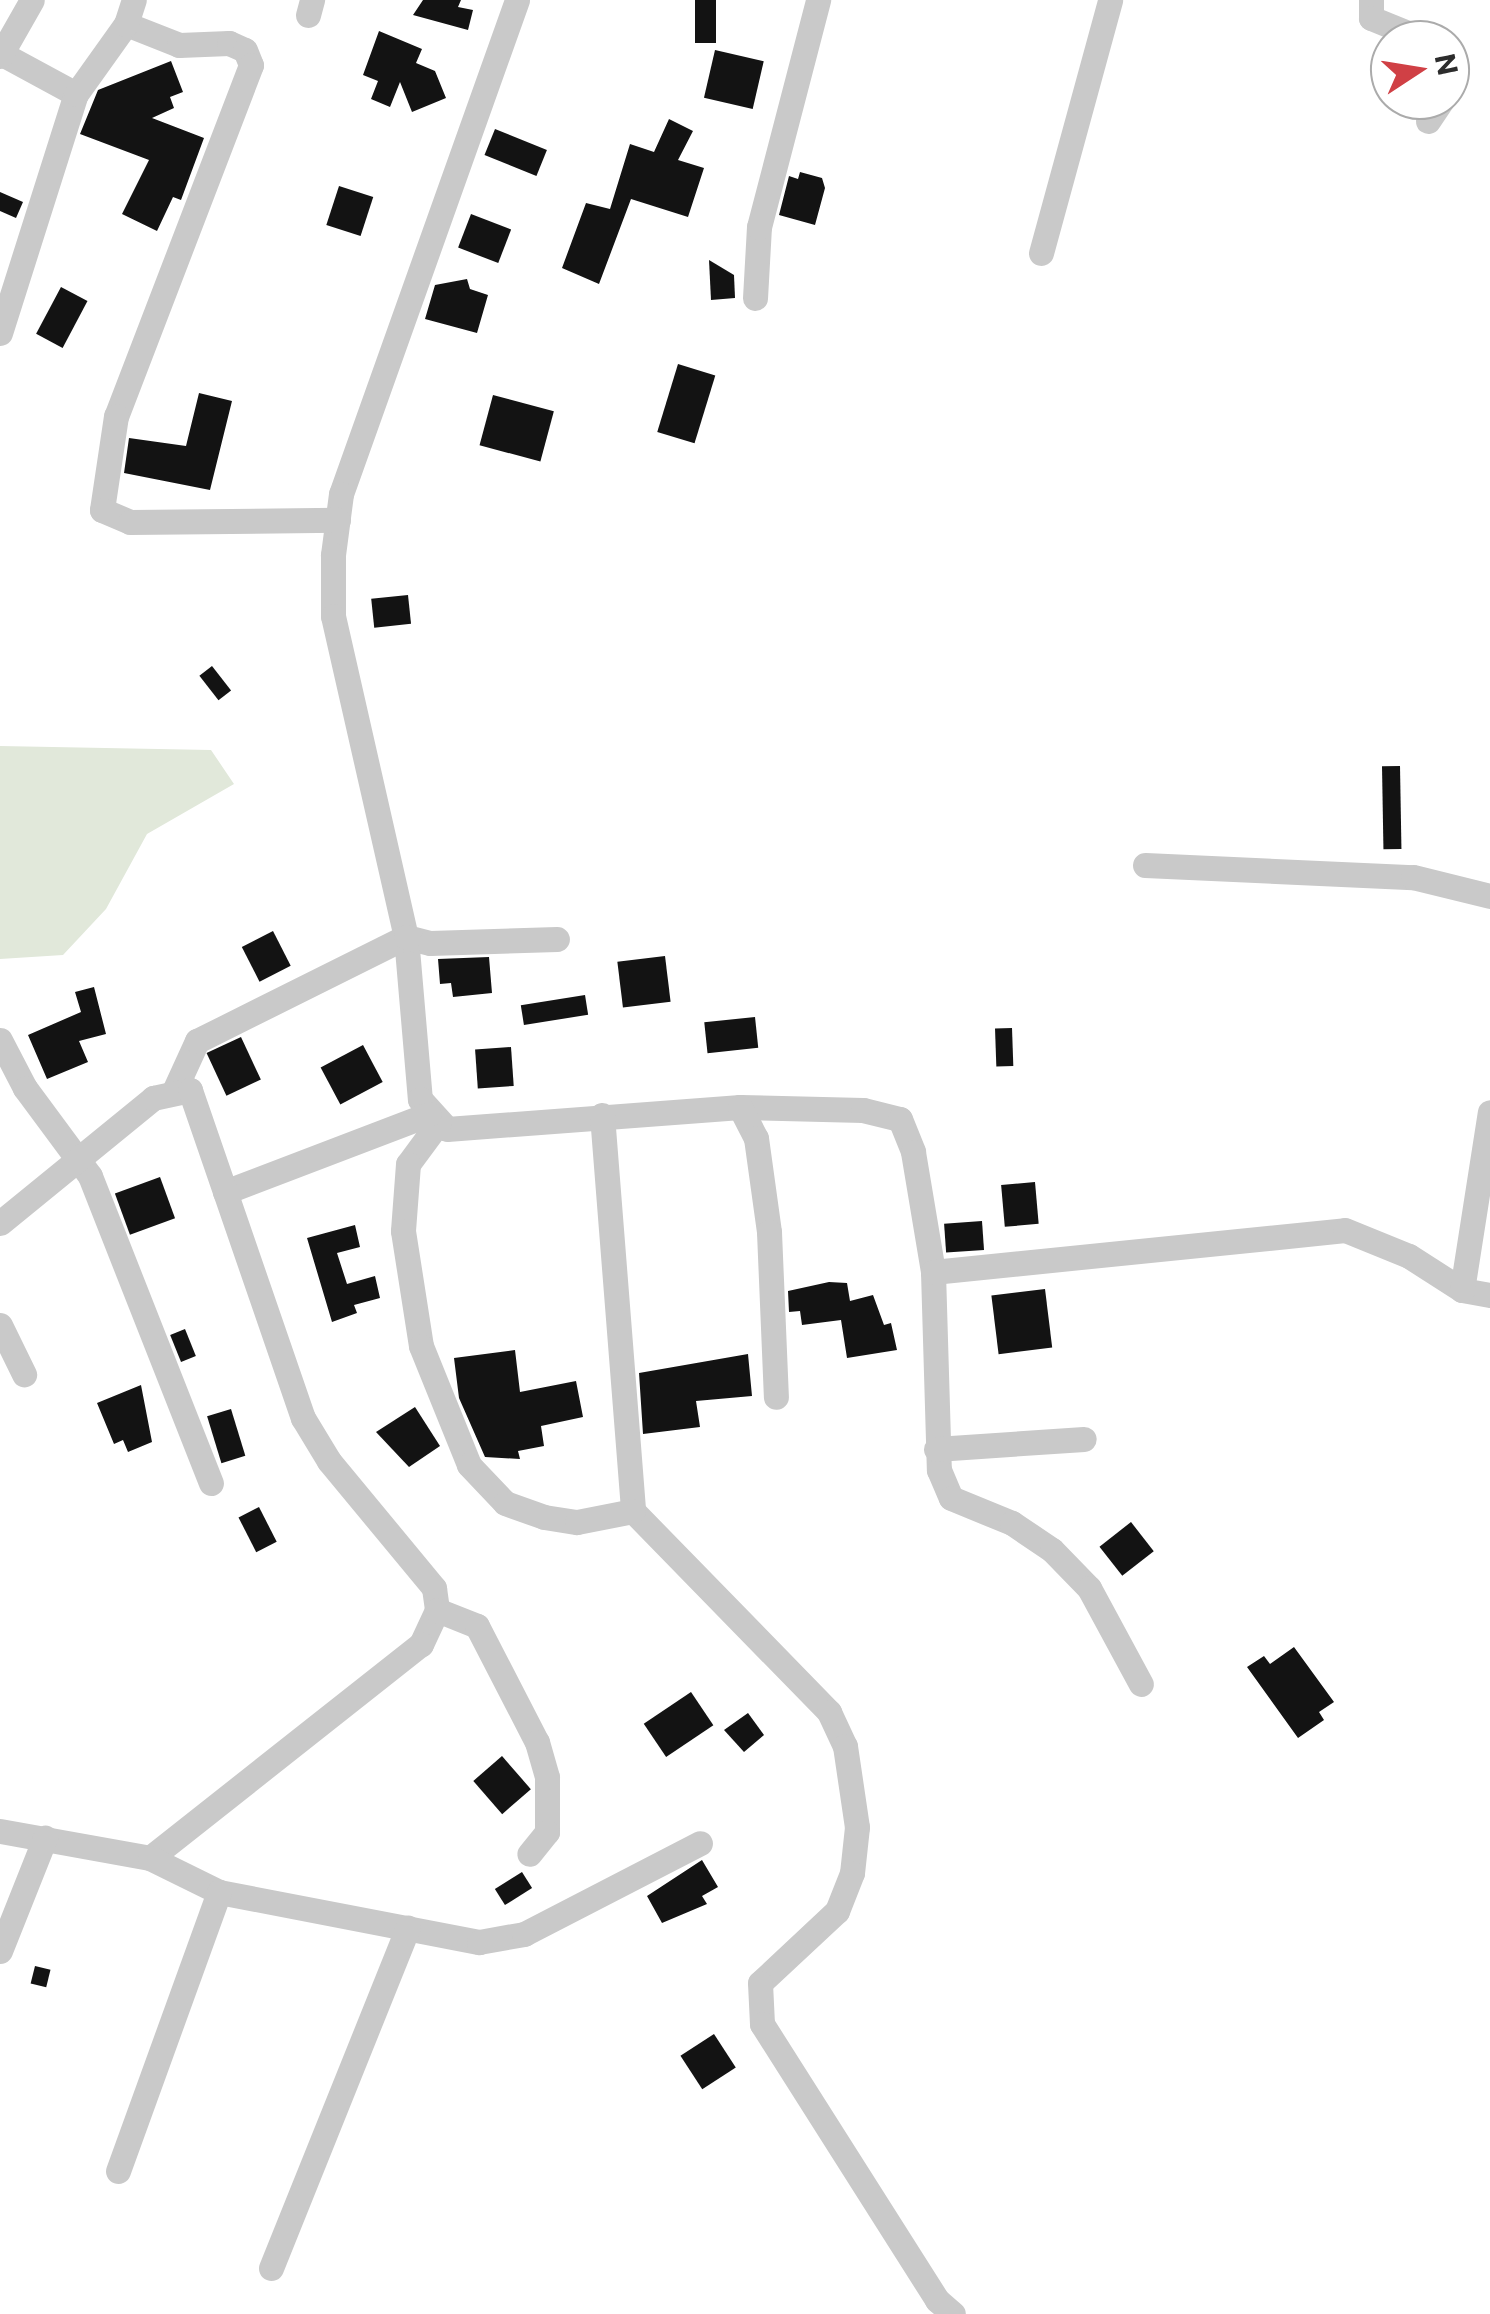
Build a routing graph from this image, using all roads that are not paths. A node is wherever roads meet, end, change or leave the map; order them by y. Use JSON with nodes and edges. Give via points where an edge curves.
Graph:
{"nodes":[{"id":1,"x":32,"y":0,"type":"edge"},
{"id":2,"x":517,"y":0,"type":"edge"},
{"id":3,"x":818,"y":0,"type":"edge"},
{"id":4,"x":1110,"y":0,"type":"edge"},
{"id":5,"x":130,"y":12,"type":"edge"},
{"id":6,"x":1,"y":55,"type":"edge"},
{"id":7,"x":76,"y":94,"type":"junction"},
{"id":8,"x":1041,"y":253,"type":"dead end"},
{"id":9,"x":755,"y":298,"type":"dead end"},
{"id":10,"x":0,"y":333,"type":"edge"},
{"id":11,"x":338,"y":520,"type":"junction"},
{"id":12,"x":1145,"y":865,"type":"dead end"},
{"id":13,"x":1489,"y":902,"type":"edge"},
{"id":14,"x":406,"y":938,"type":"junction"},
{"id":15,"x":558,"y":939,"type":"dead end"},
{"id":16,"x":0,"y":1040,"type":"edge"},
{"id":17,"x":175,"y":1089,"type":"junction"},
{"id":18,"x":740,"y":1107,"type":"junction"},
{"id":19,"x":1490,"y":1112,"type":"edge"},
{"id":20,"x":602,"y":1115,"type":"junction"},
{"id":21,"x":434,"y":1118,"type":"junction"},
{"id":22,"x":75,"y":1158,"type":"junction"},
{"id":23,"x":225,"y":1192,"type":"junction"},
{"id":24,"x":0,"y":1223,"type":"edge"},
{"id":25,"x":933,"y":1272,"type":"junction"},
{"id":26,"x":1462,"y":1290,"type":"junction"},
{"id":27,"x":1490,"y":1295,"type":"edge"},
{"id":28,"x":0,"y":1325,"type":"edge"},
{"id":29,"x":24,"y":1374,"type":"dead end"},
{"id":30,"x":776,"y":1397,"type":"dead end"},
{"id":31,"x":1084,"y":1439,"type":"dead end"},
{"id":32,"x":936,"y":1449,"type":"junction"},
{"id":33,"x":212,"y":1483,"type":"dead end"},
{"id":34,"x":633,"y":1511,"type":"junction"},
{"id":35,"x":437,"y":1610,"type":"junction"},
{"id":36,"x":1141,"y":1684,"type":"dead end"},
{"id":37,"x":0,"y":1832,"type":"edge"},
{"id":38,"x":45,"y":1838,"type":"junction"},
{"id":39,"x":700,"y":1843,"type":"dead end"},
{"id":40,"x":529,"y":1854,"type":"dead end"},
{"id":41,"x":150,"y":1858,"type":"junction"},
{"id":42,"x":219,"y":1892,"type":"junction"},
{"id":43,"x":408,"y":1928,"type":"junction"},
{"id":44,"x":0,"y":1951,"type":"edge"},
{"id":45,"x":118,"y":2171,"type":"dead end"},
{"id":46,"x":271,"y":2268,"type":"dead end"},
{"id":47,"x":953,"y":2314,"type":"edge"}],
"edges":[{"from":1,"to":6,"type":"street"},
{"from":2,"to":11,"type":"street","via":[[341,494]]},
{"from":3,"to":9,"type":"street","via":[[759,228]]},
{"from":4,"to":8,"type":"street"},
{"from":5,"to":7,"type":"street"},
{"from":5,"to":11,"type":"street","via":[[179,45],[229,42],[245,50],[251,65],[116,416],[102,510],[130,522]]},
{"from":6,"to":7,"type":"street"},
{"from":7,"to":10,"type":"street"},
{"from":11,"to":14,"type":"street","via":[[333,616]]},
{"from":12,"to":13,"type":"street","via":[[1413,877]]},
{"from":14,"to":15,"type":"street"},
{"from":14,"to":17,"type":"street","via":[[197,1040]]},
{"from":14,"to":21,"type":"street","via":[[420,1099]]},
{"from":16,"to":22,"type":"street"},
{"from":17,"to":22,"type":"street","via":[[153,1098]]},
{"from":17,"to":23,"type":"street","via":[[190,1090]]},
{"from":18,"to":20,"type":"street"},
{"from":18,"to":25,"type":"street","via":[[864,1110],[900,1119],[914,1152]]},
{"from":18,"to":30,"type":"street","via":[[756,1138],[769,1232]]},
{"from":19,"to":26,"type":"street"},
{"from":20,"to":21,"type":"street","via":[[447,1129]]},
{"from":20,"to":34,"type":"street"},
{"from":21,"to":23,"type":"street"},
{"from":21,"to":34,"type":"street","via":[[408,1164],[403,1232],[421,1346],[469,1465],[505,1503],[544,1517],[576,1522]]},
{"from":22,"to":24,"type":"street"},
{"from":22,"to":33,"type":"street","via":[[112,1227]]},
{"from":23,"to":35,"type":"street","via":[[303,1418],[329,1461],[434,1588]]},
{"from":25,"to":26,"type":"street","via":[[1345,1230],[1408,1256]]},
{"from":25,"to":32,"type":"street"},
{"from":26,"to":27,"type":"street"},
{"from":28,"to":29,"type":"street"},
{"from":31,"to":32,"type":"street"},
{"from":32,"to":36,"type":"street","via":[[951,1498],[1052,1550],[1089,1588]]},
{"from":34,"to":47,"type":"street","via":[[828,1712],[845,1746],[857,1827],[852,1873],[837,1911],[760,1984],[757,2004],[762,2024]]},
{"from":35,"to":40,"type":"street","via":[[476,1626],[537,1742],[547,1777],[547,1832]]},
{"from":35,"to":41,"type":"street","via":[[421,1644]]},
{"from":37,"to":38,"type":"street"},
{"from":38,"to":41,"type":"street"},
{"from":38,"to":44,"type":"street"},
{"from":39,"to":43,"type":"street","via":[[524,1934],[479,1942]]},
{"from":41,"to":42,"type":"street"},
{"from":42,"to":43,"type":"street"},
{"from":42,"to":45,"type":"street"},
{"from":43,"to":46,"type":"street"}]}
